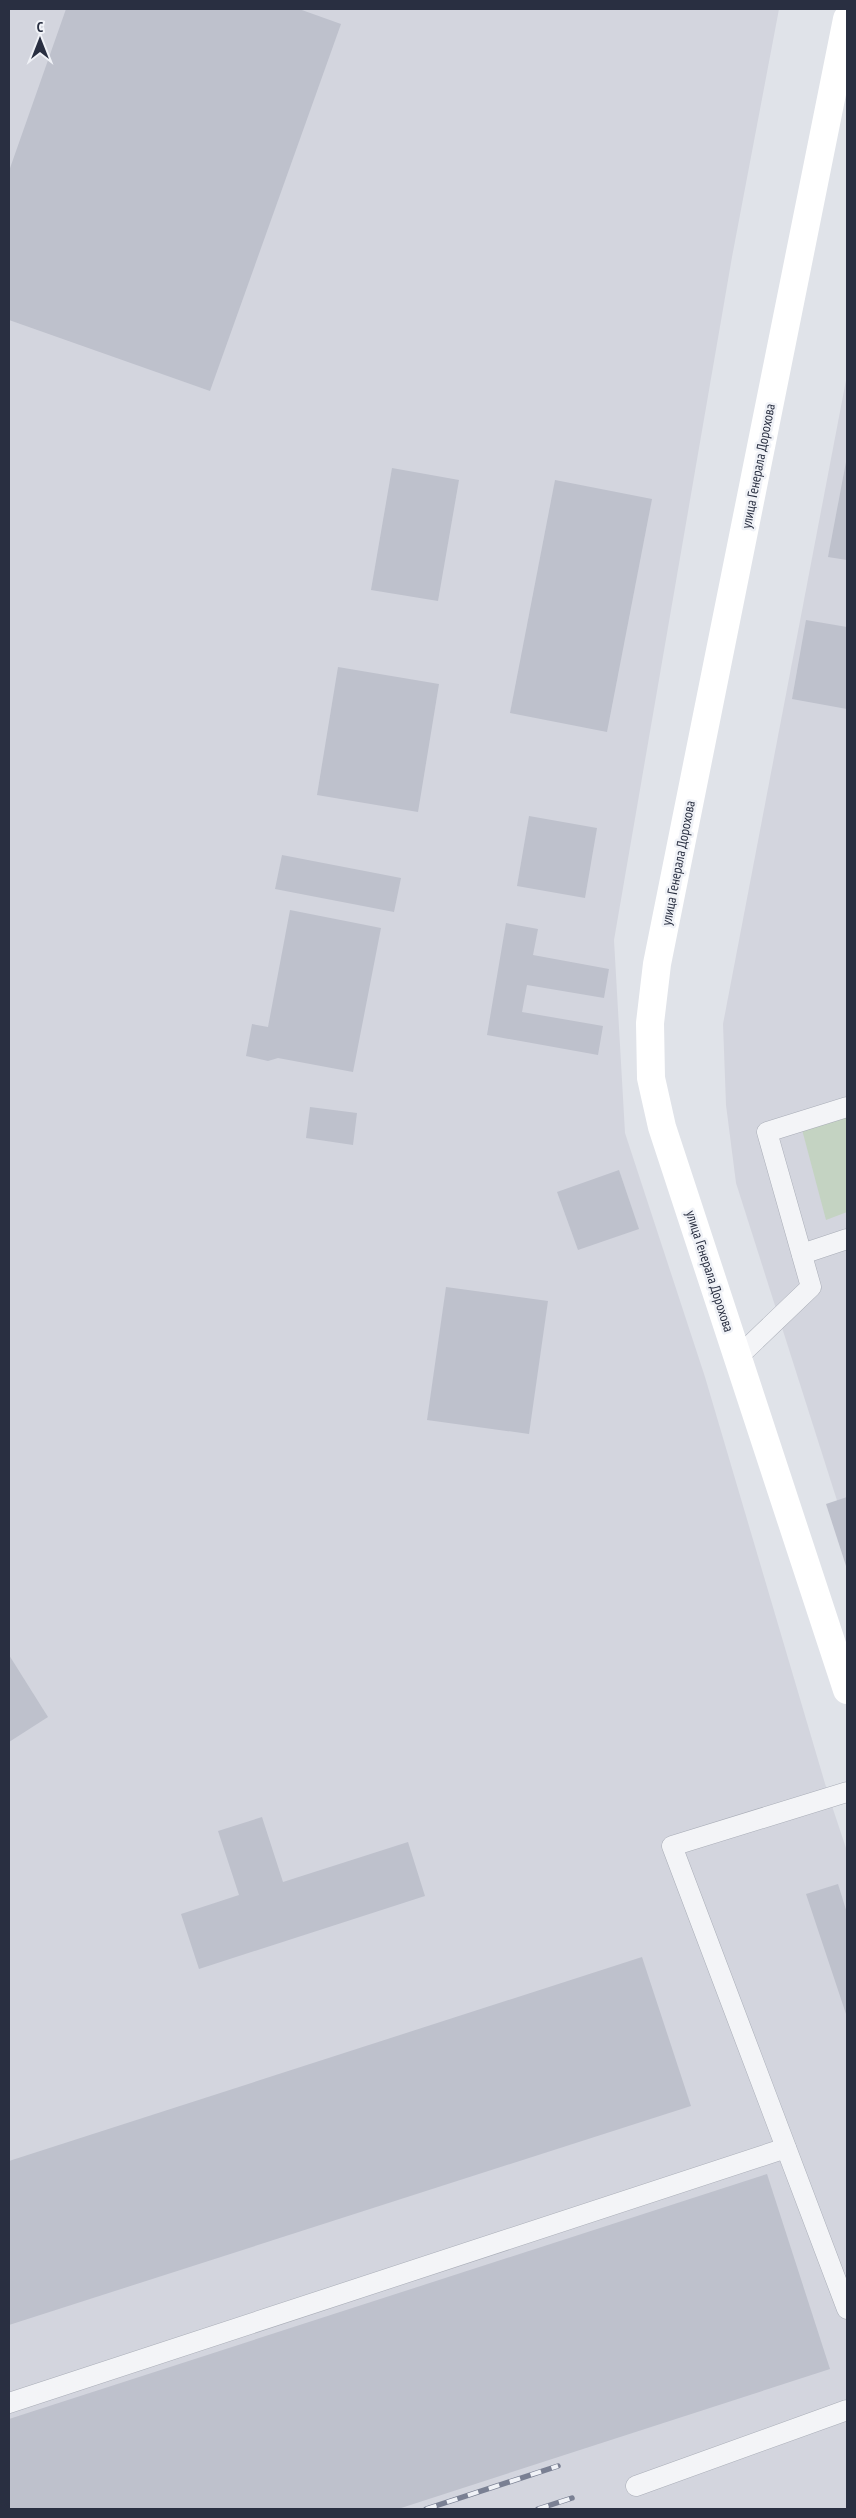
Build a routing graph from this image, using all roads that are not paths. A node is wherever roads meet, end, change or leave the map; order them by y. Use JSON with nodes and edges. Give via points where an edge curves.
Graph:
{"nodes":[{"id":1,"x":847,"y":19,"type":"edge"},
{"id":2,"x":841,"y":88,"type":"edge"},
{"id":3,"x":847,"y":1107,"type":"edge"},
{"id":4,"x":847,"y":1239,"type":"edge"},
{"id":5,"x":802,"y":1254,"type":"junction"},
{"id":6,"x":739,"y":1356,"type":"junction"},
{"id":7,"x":847,"y":1690,"type":"edge"},
{"id":8,"x":847,"y":1792,"type":"edge"},
{"id":9,"x":786,"y":2148,"type":"junction"},
{"id":10,"x":847,"y":2309,"type":"edge"},
{"id":11,"x":9,"y":2403,"type":"edge"},
{"id":12,"x":847,"y":2410,"type":"edge"},
{"id":13,"x":636,"y":2486,"type":"dead end"}],
"edges":[{"from":1,"to":2,"type":"street","name":"улица Генерала Дорохова"},
{"from":2,"to":6,"type":"street","name":"улица Генерала Дорохова","via":[[657,964],[650,1023],[651,1078],[662,1126]]},
{"from":3,"to":5,"type":"lane","via":[[767,1132]]},
{"from":4,"to":5,"type":"lane"},
{"from":5,"to":6,"type":"lane","via":[[811,1287]]},
{"from":6,"to":7,"type":"street","name":"улица Генерала Дорохова"},
{"from":8,"to":9,"type":"lane","via":[[672,1846]]},
{"from":9,"to":10,"type":"lane"},
{"from":9,"to":11,"type":"lane"},
{"from":12,"to":13,"type":"lane"}]}
